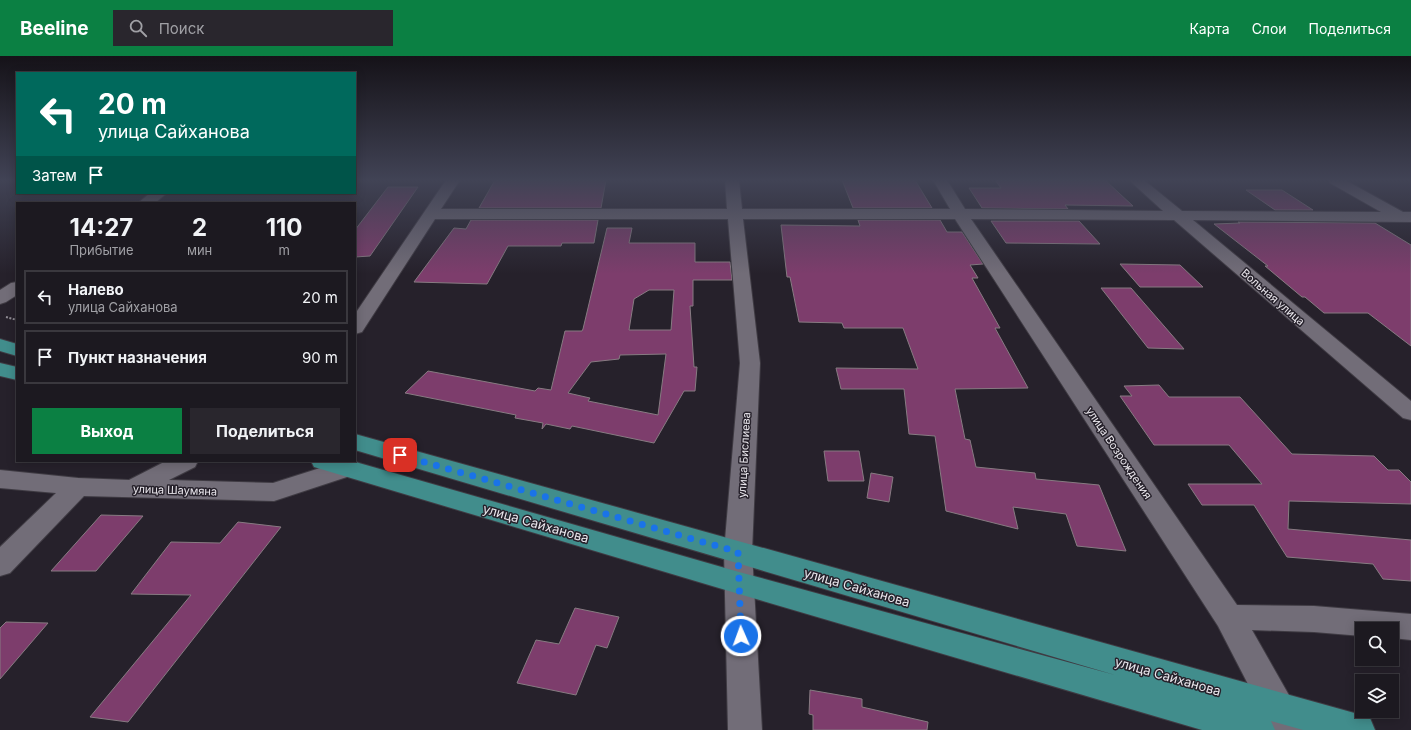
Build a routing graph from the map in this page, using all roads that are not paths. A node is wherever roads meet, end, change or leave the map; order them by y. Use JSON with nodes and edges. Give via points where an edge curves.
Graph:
{"nodes":[{"id":1,"x":1174,"y":211,"type":"edge"},
{"id":2,"x":1393,"y":211,"type":"edge"},
{"id":3,"x":433,"y":214,"type":"joint"},
{"id":4,"x":734,"y":214,"type":"junction"},
{"id":5,"x":960,"y":214,"type":"junction"},
{"id":6,"x":1178,"y":215,"type":"junction"},
{"id":7,"x":1407,"y":219,"type":"edge"},
{"id":8,"x":16,"y":288,"type":"edge"},
{"id":9,"x":0,"y":298,"type":"edge"},
{"id":10,"x":356,"y":327,"type":"edge"},
{"id":11,"x":0,"y":345,"type":"edge"},
{"id":12,"x":16,"y":350,"type":"edge"},
{"id":13,"x":0,"y":369,"type":"edge"},
{"id":14,"x":16,"y":374,"type":"edge"},
{"id":15,"x":1411,"y":413,"type":"edge"},
{"id":16,"x":356,"y":461,"type":"edge"},
{"id":17,"x":184,"y":462,"type":"edge"},
{"id":18,"x":332,"y":462,"type":"edge"},
{"id":19,"x":0,"y":479,"type":"edge"},
{"id":20,"x":78,"y":487,"type":"junction"},
{"id":21,"x":133,"y":488,"type":"junction"},
{"id":22,"x":0,"y":565,"type":"edge"},
{"id":23,"x":739,"y":567,"type":"junction"},
{"id":24,"x":1229,"y":617,"type":"junction"},
{"id":25,"x":1411,"y":627,"type":"edge"},
{"id":26,"x":1276,"y":723,"type":"edge"},
{"id":27,"x":745,"y":730,"type":"edge"},
{"id":28,"x":1358,"y":730,"type":"edge"}],
"edges":[{"from":1,"to":6,"type":"street","name":"Вольная улица"},
{"from":2,"to":7,"type":"street"},
{"from":3,"to":4,"type":"street"},
{"from":3,"to":10,"type":"street"},
{"from":4,"to":5,"type":"street"},
{"from":4,"to":23,"type":"street","name":"улица Бислиева","via":[[750,363]]},
{"from":5,"to":6,"type":"street"},
{"from":5,"to":24,"type":"street","name":"улица Возрождения"},
{"from":6,"to":7,"type":"street"},
{"from":6,"to":15,"type":"street","name":"Вольная улица"},
{"from":8,"to":9,"type":"street"},
{"from":11,"to":12,"type":"main road"},
{"from":13,"to":14,"type":"main road"},
{"from":16,"to":23,"type":"main road"},
{"from":17,"to":21,"type":"street"},
{"from":18,"to":21,"type":"street","name":"улица Шаумяна","via":[[274,492]]},
{"from":19,"to":20,"type":"street","name":"улица Шаумяна"},
{"from":20,"to":21,"type":"street","name":"улица Шаумяна"},
{"from":20,"to":22,"type":"street"},
{"from":23,"to":26,"type":"main road"},
{"from":23,"to":27,"type":"street","name":"улица Бислиева"},
{"from":24,"to":25,"type":"street","via":[[1314,619]]},
{"from":24,"to":26,"type":"street","name":"улица Возрождения"},
{"from":26,"to":28,"type":"main road"}]}
